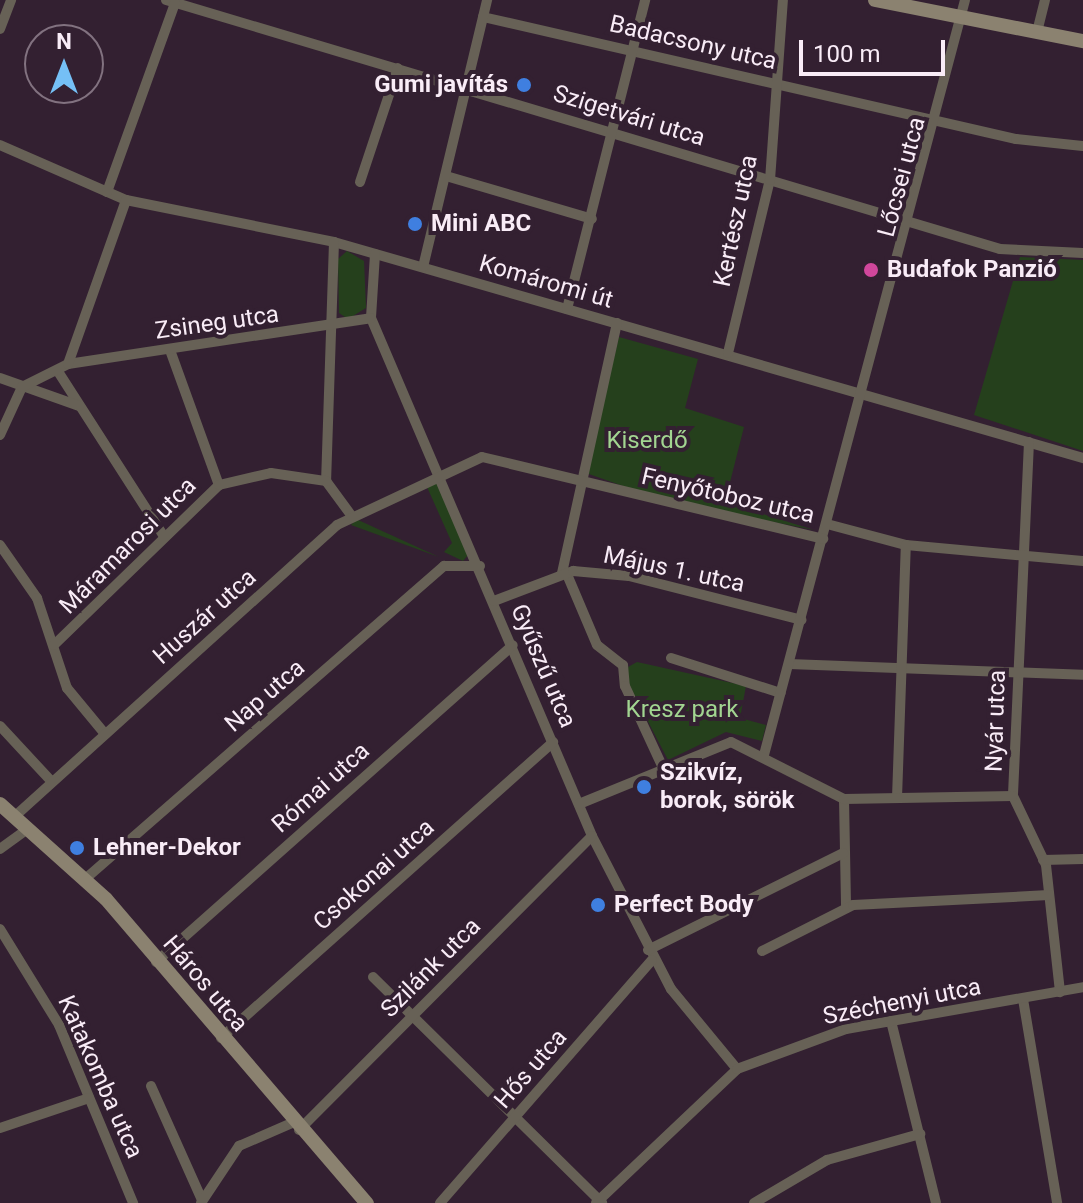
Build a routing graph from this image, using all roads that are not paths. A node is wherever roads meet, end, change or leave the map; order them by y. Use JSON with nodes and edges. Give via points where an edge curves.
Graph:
{"nodes":[{"id":1,"x":11,"y":0,"type":"edge"},
{"id":2,"x":487,"y":0,"type":"edge"},
{"id":3,"x":645,"y":0,"type":"edge"},
{"id":4,"x":783,"y":0,"type":"edge"},
{"id":5,"x":875,"y":0,"type":"edge"},
{"id":6,"x":965,"y":0,"type":"edge"},
{"id":7,"x":1045,"y":0,"type":"edge"},
{"id":8,"x":170,"y":1,"type":"edge"},
{"id":9,"x":961,"y":16,"type":"junction"},
{"id":10,"x":483,"y":17,"type":"junction"},
{"id":11,"x":0,"y":29,"type":"edge"},
{"id":12,"x":1037,"y":32,"type":"junction"},
{"id":13,"x":1083,"y":41,"type":"edge"},
{"id":14,"x":634,"y":49,"type":"junction"},
{"id":15,"x":398,"y":68,"type":"junction"},
{"id":16,"x":777,"y":83,"type":"junction"},
{"id":17,"x":466,"y":88,"type":"junction"},
{"id":18,"x":937,"y":122,"type":"junction"},
{"id":19,"x":616,"y":134,"type":"junction"},
{"id":20,"x":0,"y":145,"type":"edge"},
{"id":21,"x":1083,"y":146,"type":"edge"},
{"id":22,"x":446,"y":176,"type":"junction"},
{"id":23,"x":770,"y":180,"type":"junction"},
{"id":24,"x":360,"y":182,"type":"dead end"},
{"id":25,"x":107,"y":192,"type":"junction"},
{"id":26,"x":126,"y":200,"type":"junction"},
{"id":27,"x":592,"y":219,"type":"junction"},
{"id":28,"x":911,"y":222,"type":"junction"},
{"id":29,"x":334,"y":242,"type":"junction"},
{"id":30,"x":1083,"y":253,"type":"edge"},
{"id":31,"x":375,"y":254,"type":"junction"},
{"id":32,"x":423,"y":267,"type":"junction"},
{"id":33,"x":567,"y":309,"type":"junction"},
{"id":34,"x":371,"y":318,"type":"junction"},
{"id":35,"x":617,"y":323,"type":"junction"},
{"id":36,"x":335,"y":326,"type":"junction"},
{"id":37,"x":170,"y":350,"type":"junction"},
{"id":38,"x":728,"y":353,"type":"junction"},
{"id":39,"x":68,"y":364,"type":"junction"},
{"id":40,"x":59,"y":373,"type":"junction"},
{"id":41,"x":0,"y":378,"type":"edge"},
{"id":42,"x":22,"y":387,"type":"junction"},
{"id":43,"x":861,"y":393,"type":"junction"},
{"id":44,"x":79,"y":406,"type":"junction"},
{"id":45,"x":0,"y":435,"type":"edge"},
{"id":46,"x":1029,"y":442,"type":"junction"},
{"id":47,"x":1083,"y":458,"type":"edge"},
{"id":48,"x":441,"y":474,"type":"junction"},
{"id":49,"x":581,"y":478,"type":"junction"},
{"id":50,"x":326,"y":481,"type":"junction"},
{"id":51,"x":219,"y":485,"type":"junction"},
{"id":52,"x":351,"y":515,"type":"junction"},
{"id":53,"x":827,"y":524,"type":"junction"},
{"id":54,"x":163,"y":535,"type":"junction"},
{"id":55,"x":823,"y":539,"type":"junction"},
{"id":56,"x":0,"y":545,"type":"edge"},
{"id":57,"x":906,"y":545,"type":"junction"},
{"id":58,"x":1022,"y":555,"type":"junction"},
{"id":59,"x":1083,"y":561,"type":"edge"},
{"id":60,"x":480,"y":566,"type":"junction"},
{"id":61,"x":564,"y":573,"type":"junction"},
{"id":62,"x":494,"y":601,"type":"junction"},
{"id":63,"x":801,"y":620,"type":"junction"},
{"id":64,"x":54,"y":645,"type":"junction"},
{"id":65,"x":513,"y":645,"type":"junction"},
{"id":66,"x":671,"y":658,"type":"dead end"},
{"id":67,"x":789,"y":664,"type":"junction"},
{"id":68,"x":902,"y":668,"type":"junction"},
{"id":69,"x":1017,"y":673,"type":"junction"},
{"id":70,"x":1083,"y":675,"type":"edge"},
{"id":71,"x":781,"y":693,"type":"junction"},
{"id":72,"x":0,"y":726,"type":"edge"},
{"id":73,"x":105,"y":734,"type":"junction"},
{"id":74,"x":553,"y":742,"type":"junction"},
{"id":75,"x":764,"y":755,"type":"junction"},
{"id":76,"x":663,"y":768,"type":"junction"},
{"id":77,"x":52,"y":782,"type":"junction"},
{"id":78,"x":1013,"y":796,"type":"junction"},
{"id":79,"x":897,"y":798,"type":"junction"},
{"id":80,"x":844,"y":799,"type":"junction"},
{"id":81,"x":0,"y":804,"type":"edge"},
{"id":82,"x":579,"y":804,"type":"junction"},
{"id":83,"x":14,"y":817,"type":"junction"},
{"id":84,"x":28,"y":829,"type":"junction"},
{"id":85,"x":592,"y":836,"type":"junction"},
{"id":86,"x":0,"y":849,"type":"edge"},
{"id":87,"x":843,"y":853,"type":"junction"},
{"id":88,"x":1083,"y":859,"type":"edge"},
{"id":89,"x":1043,"y":860,"type":"junction"},
{"id":90,"x":84,"y":880,"type":"junction"},
{"id":91,"x":1049,"y":895,"type":"junction"},
{"id":92,"x":846,"y":908,"type":"junction"},
{"id":93,"x":1,"y":932,"type":"edge"},
{"id":94,"x":762,"y":951,"type":"dead end"},
{"id":95,"x":650,"y":955,"type":"junction"},
{"id":96,"x":156,"y":962,"type":"junction"},
{"id":97,"x":373,"y":977,"type":"dead end"},
{"id":98,"x":1083,"y":987,"type":"edge"},
{"id":99,"x":1060,"y":992,"type":"junction"},
{"id":100,"x":1023,"y":999,"type":"junction"},
{"id":101,"x":409,"y":1018,"type":"junction"},
{"id":102,"x":891,"y":1021,"type":"junction"},
{"id":103,"x":221,"y":1038,"type":"junction"},
{"id":104,"x":737,"y":1069,"type":"junction"},
{"id":105,"x":151,"y":1086,"type":"dead end"},
{"id":106,"x":89,"y":1098,"type":"junction"},
{"id":107,"x":515,"y":1118,"type":"junction"},
{"id":108,"x":295,"y":1126,"type":"junction"},
{"id":109,"x":0,"y":1128,"type":"edge"},
{"id":110,"x":920,"y":1134,"type":"junction"},
{"id":111,"x":202,"y":1201,"type":"edge"},
{"id":112,"x":599,"y":1202,"type":"edge"},
{"id":113,"x":133,"y":1203,"type":"edge"},
{"id":114,"x":367,"y":1203,"type":"edge"},
{"id":115,"x":440,"y":1203,"type":"edge"},
{"id":116,"x":754,"y":1203,"type":"edge"},
{"id":117,"x":936,"y":1203,"type":"edge"},
{"id":118,"x":1057,"y":1203,"type":"edge"}],
"edges":[{"from":1,"to":11,"type":"street"},
{"from":2,"to":10,"type":"street"},
{"from":3,"to":14,"type":"street"},
{"from":4,"to":16,"type":"street","name":"Kertész utca"},
{"from":5,"to":9,"type":"street"},
{"from":6,"to":9,"type":"street","name":"Lőcsei utca"},
{"from":7,"to":12,"type":"street"},
{"from":8,"to":15,"type":"street","name":"Szigetvári utca"},
{"from":8,"to":25,"type":"street"},
{"from":9,"to":12,"type":"street"},
{"from":9,"to":18,"type":"street","name":"Lőcsei utca"},
{"from":10,"to":14,"type":"street","name":"Badacsony utca"},
{"from":10,"to":17,"type":"street"},
{"from":12,"to":13,"type":"street"},
{"from":14,"to":16,"type":"street","name":"Badacsony utca"},
{"from":14,"to":19,"type":"street"},
{"from":15,"to":17,"type":"street","name":"Szigetvári utca"},
{"from":15,"to":24,"type":"street"},
{"from":16,"to":18,"type":"street","name":"Badacsony utca"},
{"from":16,"to":23,"type":"street","name":"Kertész utca"},
{"from":17,"to":19,"type":"street","name":"Szigetvári utca"},
{"from":17,"to":22,"type":"street"},
{"from":18,"to":21,"type":"street","name":"Badacsony utca"},
{"from":18,"to":28,"type":"street","name":"Lőcsei utca"},
{"from":19,"to":23,"type":"street","name":"Szigetvári utca"},
{"from":19,"to":27,"type":"street"},
{"from":20,"to":25,"type":"street","name":"Komáromi út"},
{"from":22,"to":27,"type":"street"},
{"from":22,"to":32,"type":"street"},
{"from":23,"to":28,"type":"street","name":"Szigetvári utca"},
{"from":23,"to":38,"type":"street","name":"Kertész utca"},
{"from":25,"to":26,"type":"street","name":"Komáromi út"},
{"from":26,"to":29,"type":"street","name":"Komáromi út"},
{"from":26,"to":39,"type":"street"},
{"from":27,"to":33,"type":"street"},
{"from":28,"to":30,"type":"street","name":"Szigetvári utca","via":[[1000,249]]},
{"from":28,"to":43,"type":"street","name":"Lőcsei utca"},
{"from":29,"to":31,"type":"street","name":"Komáromi út"},
{"from":29,"to":36,"type":"street"},
{"from":31,"to":32,"type":"street","name":"Komáromi út"},
{"from":31,"to":34,"type":"street","name":"Gyűszű utca"},
{"from":32,"to":33,"type":"street","name":"Komáromi út"},
{"from":33,"to":35,"type":"street","name":"Komáromi út"},
{"from":34,"to":36,"type":"street","name":"Zsineg utca"},
{"from":34,"to":48,"type":"street","name":"Gyűszű utca"},
{"from":35,"to":38,"type":"street","name":"Komáromi út"},
{"from":35,"to":49,"type":"street"},
{"from":36,"to":37,"type":"street","name":"Zsineg utca"},
{"from":36,"to":50,"type":"street"},
{"from":37,"to":39,"type":"street","name":"Zsineg utca"},
{"from":37,"to":51,"type":"street"},
{"from":38,"to":43,"type":"street","name":"Komáromi út"},
{"from":39,"to":40,"type":"street"},
{"from":40,"to":42,"type":"street"},
{"from":40,"to":44,"type":"street"},
{"from":41,"to":42,"type":"street"},
{"from":42,"to":44,"type":"street"},
{"from":42,"to":45,"type":"street"},
{"from":43,"to":46,"type":"street","name":"Komáromi út"},
{"from":43,"to":53,"type":"street","name":"Lőcsei utca"},
{"from":44,"to":54,"type":"street"},
{"from":46,"to":47,"type":"street","name":"Komáromi út"},
{"from":46,"to":58,"type":"street","name":"Nyár utca"},
{"from":48,"to":49,"type":"street","name":"Fenyőtoboz utca","via":[[490,455]]},
{"from":48,"to":52,"type":"street","name":"Huszár utca"},
{"from":48,"to":60,"type":"street","name":"Gyűszű utca"},
{"from":49,"to":55,"type":"street","name":"Fenyőtoboz utca"},
{"from":49,"to":61,"type":"street"},
{"from":50,"to":51,"type":"street","name":"Máramarosi utca","via":[[271,473]]},
{"from":50,"to":52,"type":"street"},
{"from":51,"to":54,"type":"street","name":"Máramarosi utca"},
{"from":52,"to":73,"type":"street","name":"Huszár utca"},
{"from":53,"to":55,"type":"street","name":"Lőcsei utca"},
{"from":53,"to":57,"type":"street"},
{"from":54,"to":64,"type":"street","name":"Máramarosi utca"},
{"from":55,"to":63,"type":"street","name":"Lőcsei utca"},
{"from":56,"to":64,"type":"street","via":[[37,598]]},
{"from":57,"to":58,"type":"street"},
{"from":57,"to":68,"type":"street"},
{"from":58,"to":59,"type":"street"},
{"from":58,"to":69,"type":"street","name":"Nyár utca"},
{"from":60,"to":62,"type":"street","name":"Gyűszű utca"},
{"from":60,"to":90,"type":"street","name":"Nap utca","via":[[444,566]]},
{"from":61,"to":62,"type":"street","name":"Május 1. utca"},
{"from":61,"to":63,"type":"street","name":"Május 1. utca","via":[[629,576]]},
{"from":61,"to":76,"type":"street","via":[[597,645],[623,665],[625,686]]},
{"from":62,"to":65,"type":"street","name":"Gyűszű utca"},
{"from":63,"to":67,"type":"street","name":"Lőcsei utca"},
{"from":64,"to":73,"type":"street","via":[[67,688]]},
{"from":65,"to":74,"type":"street","name":"Gyűszű utca"},
{"from":65,"to":96,"type":"street","name":"Római utca"},
{"from":66,"to":71,"type":"street"},
{"from":67,"to":68,"type":"street"},
{"from":67,"to":71,"type":"street","name":"Lőcsei utca"},
{"from":68,"to":69,"type":"street"},
{"from":68,"to":79,"type":"street"},
{"from":69,"to":70,"type":"street"},
{"from":69,"to":78,"type":"street","name":"Nyár utca"},
{"from":71,"to":75,"type":"street","name":"Lőcsei utca"},
{"from":72,"to":77,"type":"street"},
{"from":73,"to":77,"type":"street","name":"Huszár utca"},
{"from":74,"to":82,"type":"street","name":"Gyűszű utca"},
{"from":74,"to":103,"type":"street","name":"Csokonai utca"},
{"from":75,"to":76,"type":"street","via":[[722,742]]},
{"from":75,"to":80,"type":"street"},
{"from":76,"to":82,"type":"street"},
{"from":77,"to":83,"type":"street","name":"Huszár utca"},
{"from":78,"to":79,"type":"street"},
{"from":78,"to":89,"type":"street","name":"Nyár utca"},
{"from":79,"to":80,"type":"street"},
{"from":80,"to":87,"type":"street"},
{"from":81,"to":83,"type":"street","name":"Háros utca"},
{"from":82,"to":85,"type":"street","name":"Gyűszű utca"},
{"from":83,"to":84,"type":"street","name":"Háros utca"},
{"from":84,"to":86,"type":"street"},
{"from":84,"to":90,"type":"street","name":"Háros utca"},
{"from":85,"to":95,"type":"street","name":"Gyűszű utca"},
{"from":85,"to":101,"type":"street","name":"Szilánk utca"},
{"from":87,"to":92,"type":"street"},
{"from":87,"to":95,"type":"street"},
{"from":88,"to":89,"type":"street"},
{"from":89,"to":91,"type":"street","name":"Nyár utca"},
{"from":90,"to":96,"type":"street","name":"Háros utca"},
{"from":91,"to":92,"type":"street"},
{"from":91,"to":99,"type":"street","name":"Nyár utca"},
{"from":92,"to":94,"type":"street"},
{"from":93,"to":106,"type":"street","name":"Katakomba utca","via":[[59,1025]]},
{"from":95,"to":104,"type":"street","name":"Gyűszű utca"},
{"from":95,"to":107,"type":"street","name":"Hős utca"},
{"from":96,"to":103,"type":"street","name":"Háros utca"},
{"from":97,"to":101,"type":"street"},
{"from":98,"to":99,"type":"street","name":"Széchenyi utca"},
{"from":99,"to":100,"type":"street","name":"Széchenyi utca"},
{"from":100,"to":102,"type":"street","name":"Széchenyi utca"},
{"from":100,"to":118,"type":"street"},
{"from":101,"to":107,"type":"street"},
{"from":101,"to":108,"type":"street","name":"Szilánk utca"},
{"from":102,"to":104,"type":"street","name":"Széchenyi utca","via":[[846,1029]]},
{"from":102,"to":110,"type":"street"},
{"from":103,"to":108,"type":"street","name":"Háros utca"},
{"from":104,"to":112,"type":"street","name":"Széchenyi utca"},
{"from":105,"to":111,"type":"street"},
{"from":106,"to":109,"type":"street"},
{"from":106,"to":113,"type":"street","name":"Katakomba utca"},
{"from":107,"to":112,"type":"street"},
{"from":107,"to":115,"type":"street","name":"Hős utca"},
{"from":108,"to":111,"type":"street","via":[[239,1146]]},
{"from":108,"to":114,"type":"street","name":"Háros utca"},
{"from":110,"to":116,"type":"street","via":[[827,1160]]},
{"from":110,"to":117,"type":"street"}]}
